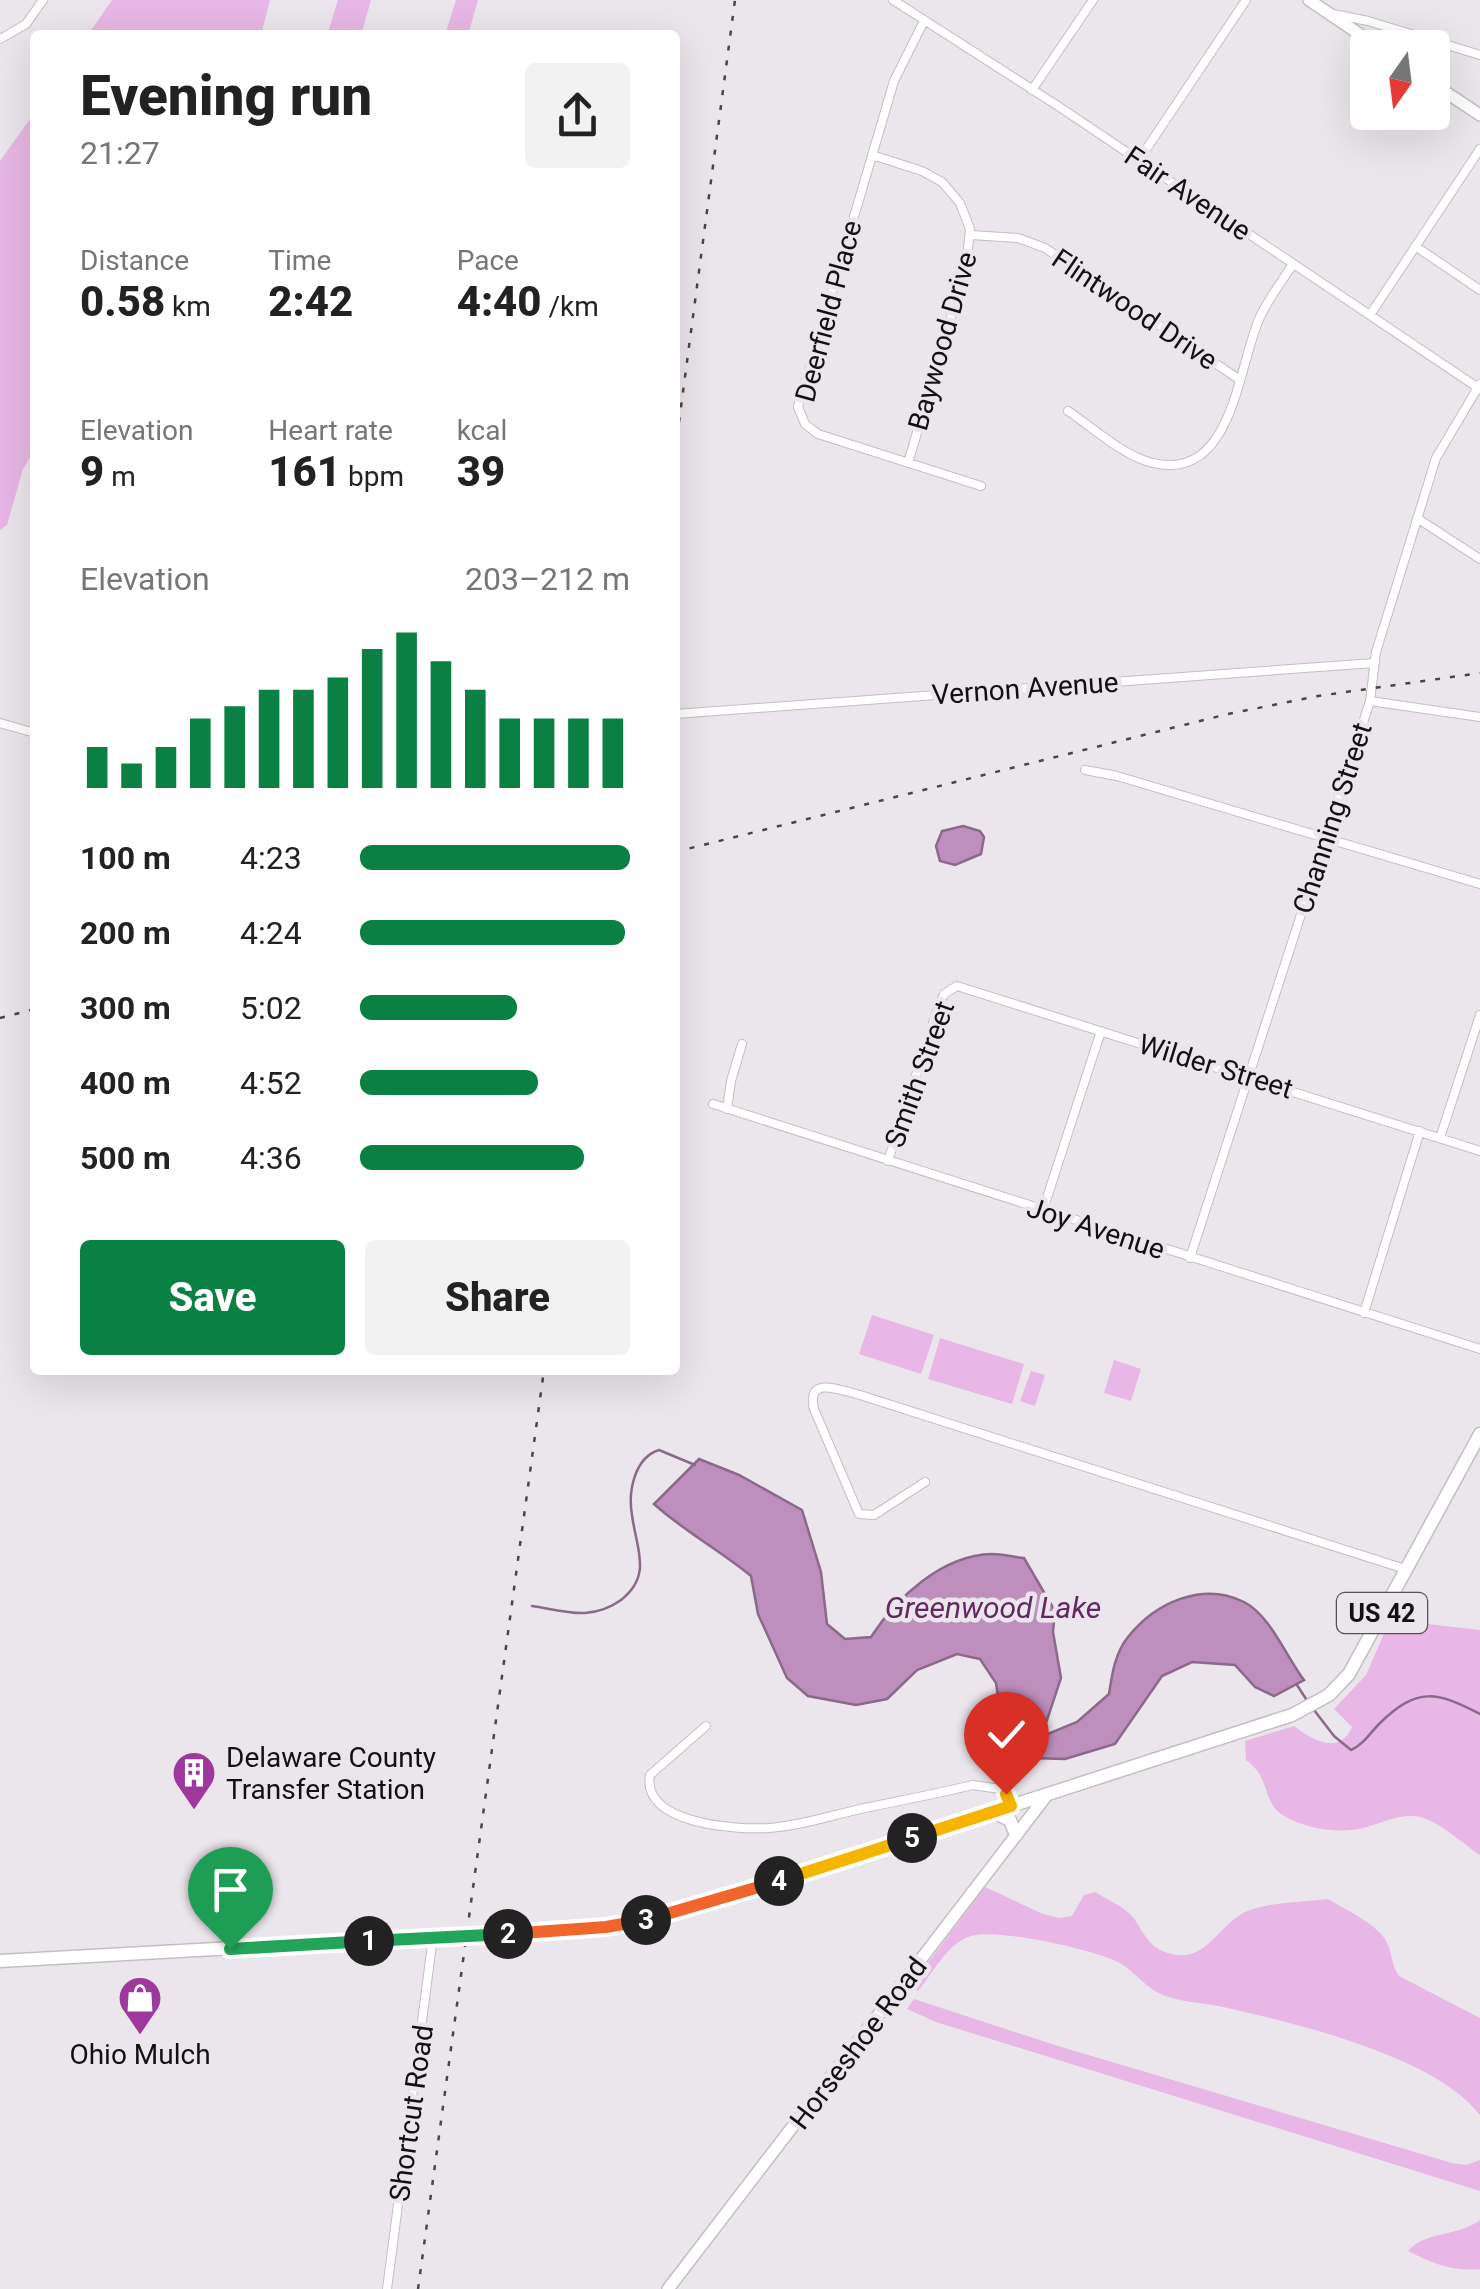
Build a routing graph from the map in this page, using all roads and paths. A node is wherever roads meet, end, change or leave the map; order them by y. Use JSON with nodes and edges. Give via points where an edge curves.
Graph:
{"nodes":[{"id":1,"x":44,"y":0,"type":"edge"},
{"id":2,"x":893,"y":0,"type":"edge"},
{"id":3,"x":1092,"y":0,"type":"edge"},
{"id":4,"x":1246,"y":0,"type":"edge"},
{"id":5,"x":1310,"y":0,"type":"edge"},
{"id":6,"x":1328,"y":13,"type":"junction"},
{"id":7,"x":924,"y":21,"type":"junction"},
{"id":8,"x":1353,"y":30,"type":"edge"},
{"id":9,"x":0,"y":39,"type":"edge"},
{"id":10,"x":1480,"y":55,"type":"edge"},
{"id":11,"x":1032,"y":90,"type":"junction"},
{"id":12,"x":1450,"y":95,"type":"edge"},
{"id":13,"x":1480,"y":116,"type":"edge"},
{"id":14,"x":1480,"y":149,"type":"edge"},
{"id":15,"x":872,"y":155,"type":"junction"},
{"id":16,"x":1139,"y":160,"type":"junction"},
{"id":17,"x":970,"y":236,"type":"junction"},
{"id":18,"x":1415,"y":246,"type":"junction"},
{"id":19,"x":1294,"y":264,"type":"junction"},
{"id":20,"x":1480,"y":290,"type":"edge"},
{"id":21,"x":1370,"y":314,"type":"junction"},
{"id":22,"x":1240,"y":380,"type":"junction"},
{"id":23,"x":1479,"y":387,"type":"edge"},
{"id":24,"x":1068,"y":410,"type":"dead end"},
{"id":25,"x":908,"y":463,"type":"junction"},
{"id":26,"x":981,"y":486,"type":"dead end"},
{"id":27,"x":1418,"y":518,"type":"junction"},
{"id":28,"x":1480,"y":559,"type":"edge"},
{"id":29,"x":1374,"y":663,"type":"junction"},
{"id":30,"x":1370,"y":700,"type":"junction"},
{"id":31,"x":680,"y":714,"type":"edge"},
{"id":32,"x":1480,"y":717,"type":"edge"},
{"id":33,"x":0,"y":722,"type":"edge"},
{"id":34,"x":30,"y":732,"type":"edge"},
{"id":35,"x":1085,"y":770,"type":"dead end"},
{"id":36,"x":1326,"y":836,"type":"junction"},
{"id":37,"x":1480,"y":884,"type":"edge"},
{"id":38,"x":952,"y":988,"type":"joint"},
{"id":39,"x":1480,"y":1015,"type":"edge"},
{"id":40,"x":1101,"y":1030,"type":"junction"},
{"id":41,"x":742,"y":1044,"type":"dead end"},
{"id":42,"x":1249,"y":1076,"type":"junction"},
{"id":43,"x":714,"y":1104,"type":"dead end"},
{"id":44,"x":727,"y":1109,"type":"junction"},
{"id":45,"x":1420,"y":1131,"type":"junction"},
{"id":46,"x":1440,"y":1138,"type":"junction"},
{"id":47,"x":1480,"y":1150,"type":"edge"},
{"id":48,"x":888,"y":1161,"type":"junction"},
{"id":49,"x":1044,"y":1210,"type":"junction"},
{"id":50,"x":1190,"y":1258,"type":"junction"},
{"id":51,"x":1364,"y":1313,"type":"junction"},
{"id":52,"x":1480,"y":1349,"type":"edge"},
{"id":53,"x":1480,"y":1434,"type":"edge"},
{"id":54,"x":925,"y":1482,"type":"dead end"},
{"id":55,"x":1405,"y":1568,"type":"junction"},
{"id":56,"x":706,"y":1726,"type":"dead end"},
{"id":57,"x":1047,"y":1796,"type":"junction"},
{"id":58,"x":1011,"y":1806,"type":"junction"},
{"id":59,"x":994,"y":1812,"type":"junction"},
{"id":60,"x":1016,"y":1835,"type":"junction"},
{"id":61,"x":433,"y":1937,"type":"junction"},
{"id":62,"x":0,"y":1961,"type":"edge"},
{"id":63,"x":386,"y":2289,"type":"edge"},
{"id":64,"x":668,"y":2289,"type":"edge"}],
"edges":[{"from":1,"to":9,"type":"street","via":[[26,24]]},
{"from":2,"to":7,"type":"street","name":"Fair Avenue"},
{"from":3,"to":11,"type":"street"},
{"from":4,"to":16,"type":"street"},
{"from":5,"to":6,"type":"street"},
{"from":6,"to":8,"type":"street"},
{"from":6,"to":10,"type":"street"},
{"from":7,"to":11,"type":"street","name":"Fair Avenue"},
{"from":7,"to":15,"type":"street","name":"Deerfield Place","via":[[894,81]]},
{"from":11,"to":16,"type":"street","name":"Fair Avenue"},
{"from":12,"to":13,"type":"street"},
{"from":14,"to":18,"type":"street"},
{"from":15,"to":17,"type":"street","name":"Baywood Drive","via":[[942,182],[960,202]]},
{"from":15,"to":25,"type":"street","name":"Deerfield Place","via":[[798,407],[802,421],[818,434]]},
{"from":16,"to":19,"type":"street","name":"Fair Avenue"},
{"from":17,"to":22,"type":"street","name":"Flintwood Drive","via":[[1005,236],[1045,248]]},
{"from":17,"to":25,"type":"street","name":"Baywood Drive"},
{"from":18,"to":20,"type":"street"},
{"from":18,"to":21,"type":"street"},
{"from":19,"to":21,"type":"street","name":"Fair Avenue"},
{"from":19,"to":22,"type":"street","via":[[1259,318]]},
{"from":21,"to":23,"type":"street","name":"Fair Avenue"},
{"from":22,"to":24,"type":"street","via":[[1220,435],[1180,463],[1139,458]]},
{"from":23,"to":27,"type":"street","name":"Channing Street","via":[[1439,450]]},
{"from":25,"to":26,"type":"street","name":"Deerfield Place"},
{"from":27,"to":28,"type":"street"},
{"from":27,"to":29,"type":"street","name":"Channing Street"},
{"from":29,"to":30,"type":"street","name":"Channing Street"},
{"from":29,"to":31,"type":"street","name":"Vernon Avenue"},
{"from":30,"to":32,"type":"street"},
{"from":30,"to":36,"type":"street","name":"Channing Street"},
{"from":33,"to":34,"type":"street"},
{"from":35,"to":36,"type":"street"},
{"from":36,"to":37,"type":"street"},
{"from":36,"to":42,"type":"street","name":"Channing Street"},
{"from":38,"to":40,"type":"street","name":"Wilder Street"},
{"from":38,"to":48,"type":"street","name":"Smith Street","via":[[937,1011]]},
{"from":39,"to":46,"type":"street"},
{"from":40,"to":42,"type":"street","name":"Wilder Street"},
{"from":40,"to":49,"type":"street"},
{"from":41,"to":44,"type":"street"},
{"from":42,"to":45,"type":"street","name":"Wilder Street"},
{"from":42,"to":50,"type":"street","name":"Channing Street"},
{"from":43,"to":44,"type":"street","name":"Joy Avenue"},
{"from":44,"to":48,"type":"street","name":"Joy Avenue"},
{"from":45,"to":46,"type":"street","name":"Wilder Street"},
{"from":45,"to":51,"type":"street"},
{"from":46,"to":47,"type":"street","name":"Wilder Street"},
{"from":48,"to":49,"type":"street","name":"Joy Avenue"},
{"from":49,"to":50,"type":"street","name":"Joy Avenue"},
{"from":50,"to":51,"type":"street","name":"Joy Avenue"},
{"from":51,"to":52,"type":"street","name":"Joy Avenue"},
{"from":53,"to":55,"type":"main road","number":"US 42"},
{"from":54,"to":55,"type":"street","via":[[874,1515],[858,1514],[814,1409],[815,1389],[848,1392]]},
{"from":55,"to":57,"type":"main road","number":"US 42","via":[[1349,1674],[1329,1695],[1292,1715]]},
{"from":56,"to":58,"type":"street","via":[[650,1775],[655,1800],[675,1815],[770,1828],[973,1785],[1000,1789]]},
{"from":57,"to":58,"type":"main road","number":"US 42"},
{"from":57,"to":60,"type":"street","name":"Horseshoe Road"},
{"from":58,"to":59,"type":"main road","number":"US 42"},
{"from":59,"to":60,"type":"main road","via":[[1010,1820]]},
{"from":59,"to":61,"type":"main road","number":"US 42","via":[[650,1920]]},
{"from":60,"to":64,"type":"street","name":"Horseshoe Road"},
{"from":61,"to":62,"type":"main road","number":"US 42"},
{"from":61,"to":63,"type":"street","name":"Shortcut Road"}]}
